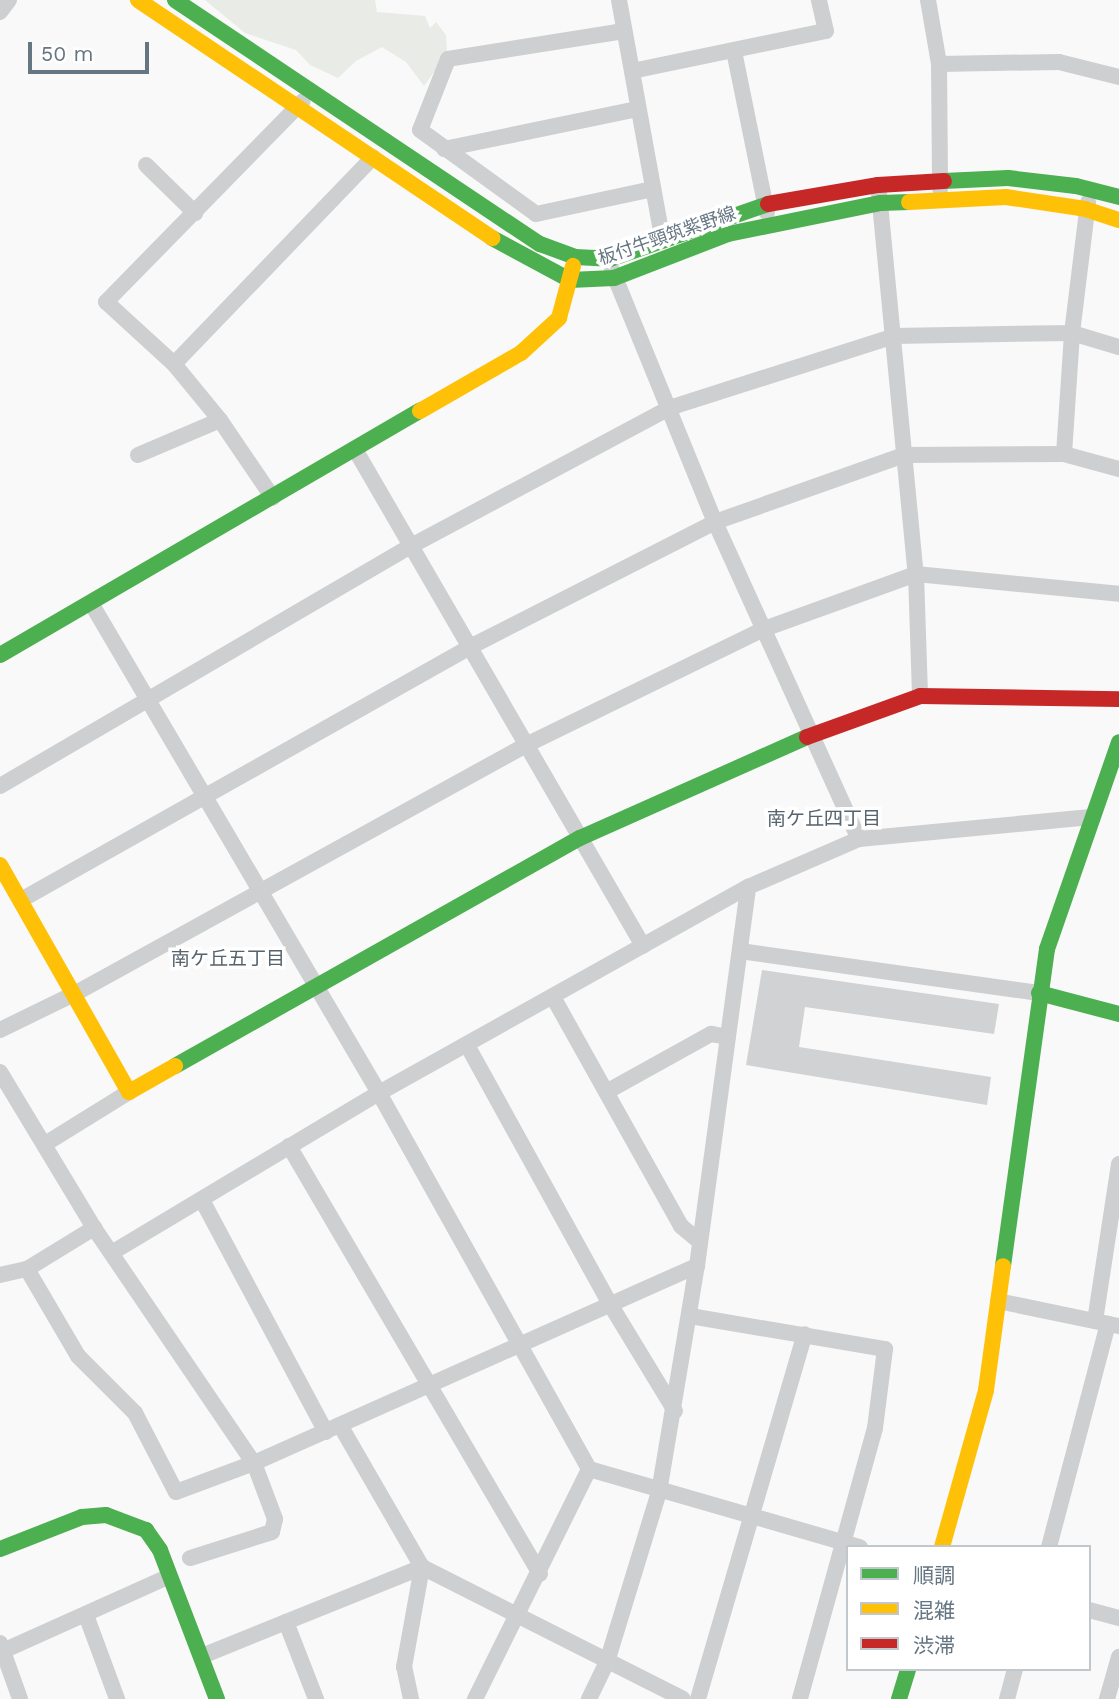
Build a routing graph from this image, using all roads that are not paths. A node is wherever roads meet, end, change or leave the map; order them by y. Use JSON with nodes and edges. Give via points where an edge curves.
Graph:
{"nodes":[{"id":1,"x":138,"y":0,"type":"edge"},
{"id":2,"x":175,"y":0,"type":"edge"},
{"id":3,"x":619,"y":0,"type":"edge"},
{"id":4,"x":819,"y":0,"type":"edge"},
{"id":5,"x":928,"y":0,"type":"edge"},
{"id":6,"x":624,"y":31,"type":"junction"},
{"id":7,"x":734,"y":51,"type":"junction"},
{"id":8,"x":939,"y":64,"type":"junction"},
{"id":9,"x":632,"y":72,"type":"junction"},
{"id":10,"x":1119,"y":77,"type":"edge"},
{"id":11,"x":312,"y":90,"type":"junction"},
{"id":12,"x":298,"y":106,"type":"junction"},
{"id":13,"x":638,"y":109,"type":"junction"},
{"id":14,"x":444,"y":149,"type":"junction"},
{"id":15,"x":373,"y":157,"type":"junction"},
{"id":16,"x":146,"y":165,"type":"dead end"},
{"id":17,"x":939,"y":182,"type":"junction"},
{"id":18,"x":878,"y":186,"type":"junction"},
{"id":19,"x":653,"y":189,"type":"junction"},
{"id":20,"x":1093,"y":190,"type":"junction"},
{"id":21,"x":1119,"y":197,"type":"edge"},
{"id":22,"x":943,"y":200,"type":"junction"},
{"id":23,"x":881,"y":202,"type":"junction"},
{"id":24,"x":765,"y":205,"type":"junction"},
{"id":25,"x":1085,"y":209,"type":"junction"},
{"id":26,"x":195,"y":213,"type":"junction"},
{"id":27,"x":1119,"y":220,"type":"edge"},
{"id":28,"x":769,"y":223,"type":"junction"},
{"id":29,"x":663,"y":241,"type":"junction"},
{"id":30,"x":575,"y":257,"type":"junction"},
{"id":31,"x":610,"y":259,"type":"junction"},
{"id":32,"x":614,"y":278,"type":"junction"},
{"id":33,"x":570,"y":281,"type":"junction"},
{"id":34,"x":1072,"y":332,"type":"junction"},
{"id":35,"x":894,"y":336,"type":"junction"},
{"id":36,"x":1119,"y":348,"type":"edge"},
{"id":37,"x":173,"y":364,"type":"junction"},
{"id":38,"x":669,"y":408,"type":"junction"},
{"id":39,"x":220,"y":420,"type":"junction"},
{"id":40,"x":356,"y":451,"type":"junction"},
{"id":41,"x":904,"y":454,"type":"junction"},
{"id":42,"x":1064,"y":454,"type":"junction"},
{"id":43,"x":138,"y":455,"type":"dead end"},
{"id":44,"x":1119,"y":469,"type":"edge"},
{"id":45,"x":273,"y":498,"type":"junction"},
{"id":46,"x":715,"y":522,"type":"junction"},
{"id":47,"x":411,"y":546,"type":"junction"},
{"id":48,"x":916,"y":574,"type":"junction"},
{"id":49,"x":1119,"y":594,"type":"edge"},
{"id":50,"x":91,"y":603,"type":"junction"},
{"id":51,"x":764,"y":629,"type":"junction"},
{"id":52,"x":470,"y":647,"type":"junction"},
{"id":53,"x":0,"y":655,"type":"edge"},
{"id":54,"x":920,"y":696,"type":"junction"},
{"id":55,"x":1119,"y":699,"type":"edge"},
{"id":56,"x":147,"y":700,"type":"junction"},
{"id":57,"x":809,"y":736,"type":"junction"},
{"id":58,"x":1119,"y":742,"type":"edge"},
{"id":59,"x":526,"y":745,"type":"junction"},
{"id":60,"x":0,"y":786,"type":"edge"},
{"id":61,"x":204,"y":797,"type":"junction"},
{"id":62,"x":1091,"y":817,"type":"junction"},
{"id":63,"x":580,"y":838,"type":"junction"},
{"id":64,"x":859,"y":839,"type":"junction"},
{"id":65,"x":0,"y":864,"type":"edge"},
{"id":66,"x":748,"y":887,"type":"junction"},
{"id":67,"x":259,"y":894,"type":"junction"},
{"id":68,"x":21,"y":900,"type":"junction"},
{"id":69,"x":643,"y":946,"type":"junction"},
{"id":70,"x":740,"y":951,"type":"junction"},
{"id":71,"x":314,"y":988,"type":"junction"},
{"id":72,"x":76,"y":993,"type":"junction"},
{"id":73,"x":1039,"y":993,"type":"junction"},
{"id":74,"x":552,"y":997,"type":"junction"},
{"id":75,"x":1119,"y":1014,"type":"edge"},
{"id":76,"x":0,"y":1030,"type":"edge"},
{"id":77,"x":728,"y":1037,"type":"junction"},
{"id":78,"x":467,"y":1045,"type":"junction"},
{"id":79,"x":0,"y":1072,"type":"edge"},
{"id":80,"x":608,"y":1091,"type":"junction"},
{"id":81,"x":129,"y":1092,"type":"junction"},
{"id":82,"x":379,"y":1093,"type":"junction"},
{"id":83,"x":45,"y":1144,"type":"junction"},
{"id":84,"x":289,"y":1146,"type":"junction"},
{"id":85,"x":1119,"y":1164,"type":"edge"},
{"id":86,"x":202,"y":1200,"type":"junction"},
{"id":87,"x":94,"y":1228,"type":"junction"},
{"id":88,"x":700,"y":1242,"type":"junction"},
{"id":89,"x":113,"y":1252,"type":"junction"},
{"id":90,"x":696,"y":1266,"type":"junction"},
{"id":91,"x":27,"y":1269,"type":"junction"},
{"id":92,"x":3,"y":1271,"type":"edge"},
{"id":93,"x":998,"y":1301,"type":"junction"},
{"id":94,"x":610,"y":1304,"type":"junction"},
{"id":95,"x":690,"y":1316,"type":"junction"},
{"id":96,"x":1107,"y":1324,"type":"edge"},
{"id":97,"x":804,"y":1334,"type":"junction"},
{"id":98,"x":519,"y":1345,"type":"junction"},
{"id":99,"x":431,"y":1384,"type":"junction"},
{"id":100,"x":675,"y":1411,"type":"junction"},
{"id":101,"x":333,"y":1428,"type":"junction"},
{"id":102,"x":254,"y":1463,"type":"junction"},
{"id":103,"x":589,"y":1469,"type":"junction"},
{"id":104,"x":659,"y":1492,"type":"junction"},
{"id":105,"x":751,"y":1517,"type":"junction"},
{"id":106,"x":852,"y":1545,"type":"edge"},
{"id":107,"x":943,"y":1545,"type":"edge"},
{"id":108,"x":1050,"y":1545,"type":"edge"},
{"id":109,"x":0,"y":1549,"type":"edge"},
{"id":110,"x":190,"y":1558,"type":"dead end"},
{"id":111,"x":846,"y":1563,"type":"edge"},
{"id":112,"x":422,"y":1567,"type":"junction"},
{"id":113,"x":540,"y":1574,"type":"junction"},
{"id":114,"x":168,"y":1577,"type":"junction"},
{"id":115,"x":1091,"y":1610,"type":"edge"},
{"id":116,"x":86,"y":1615,"type":"junction"},
{"id":117,"x":516,"y":1617,"type":"junction"},
{"id":118,"x":1119,"y":1618,"type":"edge"},
{"id":119,"x":286,"y":1622,"type":"junction"},
{"id":120,"x":1,"y":1647,"type":"edge"},
{"id":121,"x":202,"y":1656,"type":"junction"},
{"id":122,"x":1119,"y":1657,"type":"edge"},
{"id":123,"x":607,"y":1662,"type":"junction"},
{"id":124,"x":907,"y":1671,"type":"edge"},
{"id":125,"x":1014,"y":1671,"type":"edge"},
{"id":126,"x":20,"y":1699,"type":"edge"},
{"id":127,"x":117,"y":1699,"type":"edge"},
{"id":128,"x":217,"y":1699,"type":"edge"},
{"id":129,"x":316,"y":1699,"type":"edge"},
{"id":130,"x":411,"y":1699,"type":"edge"},
{"id":131,"x":475,"y":1699,"type":"edge"},
{"id":132,"x":589,"y":1699,"type":"edge"},
{"id":133,"x":683,"y":1699,"type":"edge"},
{"id":134,"x":698,"y":1699,"type":"edge"},
{"id":135,"x":800,"y":1699,"type":"edge"},
{"id":136,"x":899,"y":1699,"type":"edge"},
{"id":137,"x":1007,"y":1699,"type":"edge"},
{"id":138,"x":1108,"y":1699,"type":"edge"}],
"edges":[{"from":1,"to":12,"type":"street","name":"板付牛頸筑紫野線"},
{"from":2,"to":11,"type":"street","name":"板付牛頸筑紫野線"},
{"from":3,"to":6,"type":"street"},
{"from":4,"to":7,"type":"street","via":[[826,31]]},
{"from":5,"to":8,"type":"street"},
{"from":6,"to":9,"type":"street"},
{"from":6,"to":14,"type":"street","via":[[448,59],[420,130]]},
{"from":7,"to":9,"type":"street"},
{"from":7,"to":24,"type":"street"},
{"from":8,"to":10,"type":"street","via":[[1059,62]]},
{"from":8,"to":17,"type":"street"},
{"from":9,"to":13,"type":"street"},
{"from":11,"to":12,"type":"street"},
{"from":11,"to":30,"type":"street","name":"板付牛頸筑紫野線","via":[[540,244]]},
{"from":12,"to":15,"type":"street","name":"板付牛頸筑紫野線"},
{"from":12,"to":26,"type":"street"},
{"from":13,"to":14,"type":"street"},
{"from":13,"to":19,"type":"street"},
{"from":14,"to":19,"type":"street","via":[[536,214]]},
{"from":15,"to":33,"type":"street","name":"板付牛頸筑紫野線","via":[[523,258]]},
{"from":15,"to":37,"type":"street"},
{"from":16,"to":26,"type":"street"},
{"from":17,"to":18,"type":"street","name":"板付牛頸筑紫野線"},
{"from":17,"to":20,"type":"street","name":"板付牛頸筑紫野線","via":[[1008,178]]},
{"from":17,"to":22,"type":"street"},
{"from":18,"to":23,"type":"street"},
{"from":18,"to":24,"type":"street","name":"板付牛頸筑紫野線"},
{"from":19,"to":29,"type":"street"},
{"from":20,"to":21,"type":"street","name":"板付牛頸筑紫野線"},
{"from":20,"to":25,"type":"street"},
{"from":22,"to":23,"type":"street","name":"板付牛頸筑紫野線"},
{"from":22,"to":25,"type":"street","name":"板付牛頸筑紫野線","via":[[1006,197]]},
{"from":23,"to":28,"type":"street","name":"板付牛頸筑紫野線"},
{"from":23,"to":35,"type":"street"},
{"from":24,"to":28,"type":"street"},
{"from":24,"to":29,"type":"street","name":"板付牛頸筑紫野線"},
{"from":25,"to":27,"type":"street","name":"板付牛頸筑紫野線"},
{"from":25,"to":34,"type":"street"},
{"from":26,"to":37,"type":"street","via":[[106,302]]},
{"from":28,"to":32,"type":"street","name":"板付牛頸筑紫野線"},
{"from":29,"to":31,"type":"street","name":"板付牛頸筑紫野線"},
{"from":30,"to":31,"type":"street","name":"板付牛頸筑紫野線"},
{"from":30,"to":33,"type":"street"},
{"from":31,"to":32,"type":"street"},
{"from":32,"to":33,"type":"street","name":"板付牛頸筑紫野線"},
{"from":32,"to":38,"type":"street"},
{"from":33,"to":40,"type":"street","via":[[559,318],[521,353]]},
{"from":34,"to":35,"type":"street"},
{"from":34,"to":36,"type":"street"},
{"from":34,"to":42,"type":"street"},
{"from":35,"to":38,"type":"street"},
{"from":35,"to":41,"type":"street"},
{"from":37,"to":39,"type":"street"},
{"from":38,"to":46,"type":"street"},
{"from":38,"to":47,"type":"street"},
{"from":39,"to":43,"type":"street"},
{"from":39,"to":45,"type":"street"},
{"from":40,"to":45,"type":"street"},
{"from":40,"to":47,"type":"street"},
{"from":41,"to":42,"type":"street"},
{"from":41,"to":46,"type":"street"},
{"from":41,"to":48,"type":"street"},
{"from":42,"to":44,"type":"street"},
{"from":45,"to":50,"type":"street"},
{"from":46,"to":51,"type":"street"},
{"from":46,"to":52,"type":"street"},
{"from":47,"to":52,"type":"street"},
{"from":47,"to":56,"type":"street"},
{"from":48,"to":49,"type":"street"},
{"from":48,"to":51,"type":"street"},
{"from":48,"to":54,"type":"street"},
{"from":50,"to":53,"type":"street"},
{"from":50,"to":56,"type":"street"},
{"from":51,"to":57,"type":"street"},
{"from":51,"to":59,"type":"street"},
{"from":52,"to":59,"type":"street"},
{"from":52,"to":61,"type":"street"},
{"from":54,"to":55,"type":"street"},
{"from":54,"to":57,"type":"street"},
{"from":56,"to":60,"type":"street"},
{"from":56,"to":61,"type":"street"},
{"from":57,"to":63,"type":"street"},
{"from":57,"to":64,"type":"street"},
{"from":58,"to":62,"type":"street"},
{"from":59,"to":63,"type":"street"},
{"from":59,"to":67,"type":"street"},
{"from":61,"to":67,"type":"street"},
{"from":61,"to":68,"type":"street"},
{"from":62,"to":64,"type":"street"},
{"from":62,"to":73,"type":"street","via":[[1058,911]]},
{"from":63,"to":69,"type":"street"},
{"from":63,"to":71,"type":"street"},
{"from":64,"to":66,"type":"street"},
{"from":65,"to":68,"type":"street"},
{"from":66,"to":69,"type":"street"},
{"from":66,"to":70,"type":"street"},
{"from":67,"to":71,"type":"street"},
{"from":67,"to":72,"type":"street"},
{"from":68,"to":72,"type":"street"},
{"from":69,"to":74,"type":"street"},
{"from":70,"to":73,"type":"street"},
{"from":70,"to":77,"type":"street"},
{"from":71,"to":81,"type":"street"},
{"from":71,"to":82,"type":"street"},
{"from":72,"to":76,"type":"street"},
{"from":72,"to":81,"type":"street"},
{"from":73,"to":75,"type":"street"},
{"from":73,"to":93,"type":"street"},
{"from":74,"to":78,"type":"street"},
{"from":74,"to":80,"type":"street"},
{"from":77,"to":80,"type":"street","via":[[711,1034]]},
{"from":77,"to":88,"type":"street"},
{"from":78,"to":82,"type":"street"},
{"from":78,"to":94,"type":"street"},
{"from":79,"to":83,"type":"street"},
{"from":80,"to":88,"type":"street","via":[[681,1226]]},
{"from":81,"to":83,"type":"street"},
{"from":82,"to":84,"type":"street"},
{"from":82,"to":98,"type":"street"},
{"from":83,"to":87,"type":"street"},
{"from":84,"to":86,"type":"street"},
{"from":84,"to":99,"type":"street"},
{"from":85,"to":96,"type":"street"},
{"from":86,"to":89,"type":"street"},
{"from":86,"to":101,"type":"street"},
{"from":87,"to":89,"type":"street"},
{"from":87,"to":91,"type":"street"},
{"from":88,"to":90,"type":"street"},
{"from":89,"to":102,"type":"street"},
{"from":90,"to":94,"type":"street"},
{"from":90,"to":95,"type":"street"},
{"from":91,"to":92,"type":"street"},
{"from":91,"to":102,"type":"street","via":[[78,1356],[135,1413],[176,1492]]},
{"from":93,"to":96,"type":"street"},
{"from":93,"to":107,"type":"street","via":[[986,1390]]},
{"from":94,"to":98,"type":"street"},
{"from":94,"to":100,"type":"street"},
{"from":95,"to":97,"type":"street"},
{"from":95,"to":100,"type":"street"},
{"from":96,"to":108,"type":"street"},
{"from":97,"to":105,"type":"street"},
{"from":97,"to":106,"type":"street","via":[[885,1349]]},
{"from":98,"to":99,"type":"street"},
{"from":98,"to":103,"type":"street"},
{"from":99,"to":101,"type":"street"},
{"from":99,"to":113,"type":"street"},
{"from":100,"to":104,"type":"street"},
{"from":101,"to":102,"type":"street"},
{"from":101,"to":112,"type":"street"},
{"from":102,"to":110,"type":"street","via":[[275,1519],[272,1532]]},
{"from":103,"to":104,"type":"street"},
{"from":103,"to":113,"type":"street"},
{"from":104,"to":105,"type":"street"},
{"from":104,"to":123,"type":"street"},
{"from":105,"to":106,"type":"street"},
{"from":105,"to":134,"type":"street"},
{"from":109,"to":114,"type":"street","via":[[82,1517],[106,1515],[146,1530],[160,1550]]},
{"from":111,"to":135,"type":"street"},
{"from":112,"to":117,"type":"street"},
{"from":112,"to":119,"type":"street"},
{"from":112,"to":130,"type":"street","via":[[404,1667]]},
{"from":113,"to":117,"type":"street"},
{"from":114,"to":116,"type":"street"},
{"from":114,"to":121,"type":"street"},
{"from":115,"to":118,"type":"street"},
{"from":116,"to":120,"type":"street"},
{"from":116,"to":127,"type":"street"},
{"from":117,"to":123,"type":"street"},
{"from":117,"to":131,"type":"street"},
{"from":119,"to":121,"type":"street"},
{"from":119,"to":129,"type":"street"},
{"from":120,"to":126,"type":"street"},
{"from":121,"to":128,"type":"street"},
{"from":122,"to":138,"type":"street"},
{"from":123,"to":132,"type":"street"},
{"from":123,"to":133,"type":"street"},
{"from":124,"to":136,"type":"street"},
{"from":125,"to":137,"type":"street"}]}
